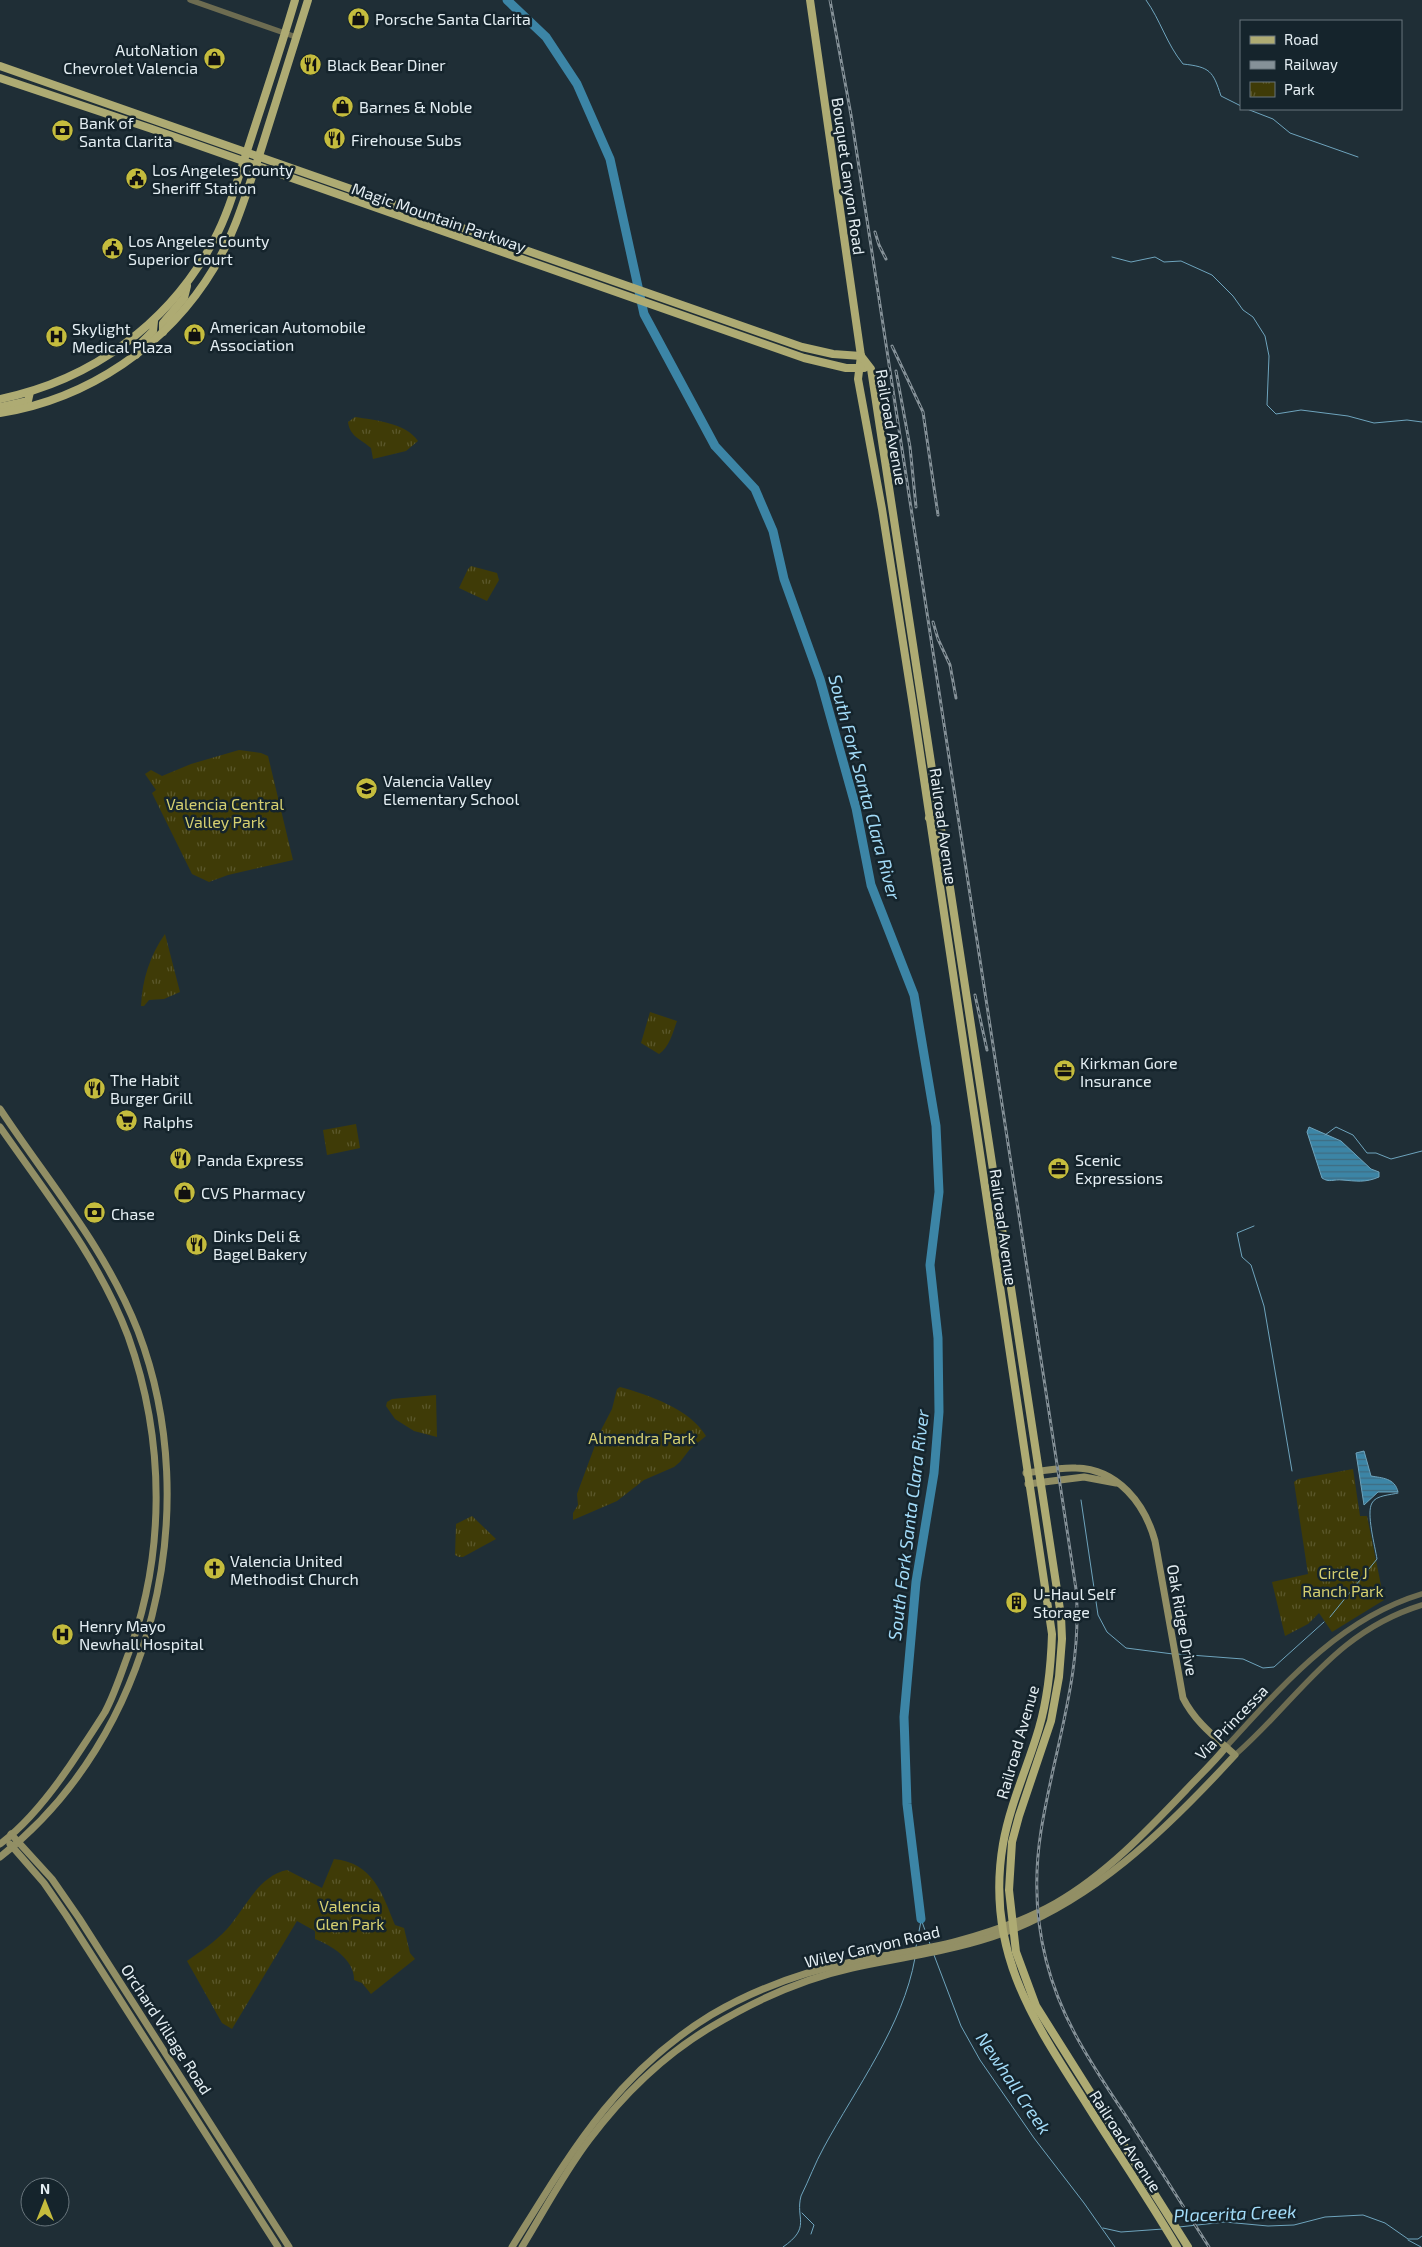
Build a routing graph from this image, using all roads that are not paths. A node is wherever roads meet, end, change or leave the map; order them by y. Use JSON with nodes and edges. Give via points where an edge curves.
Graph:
{"nodes":[{"id":1,"x":190,"y":0,"type":"edge"},
{"id":2,"x":295,"y":0,"type":"edge"},
{"id":3,"x":308,"y":0,"type":"edge"},
{"id":4,"x":810,"y":0,"type":"edge"},
{"id":5,"x":285,"y":33,"type":"junction"},
{"id":6,"x":296,"y":37,"type":"junction"},
{"id":7,"x":0,"y":66,"type":"edge"},
{"id":8,"x":0,"y":78,"type":"edge"},
{"id":9,"x":247,"y":152,"type":"junction"},
{"id":10,"x":258,"y":157,"type":"junction"},
{"id":11,"x":244,"y":162,"type":"junction"},
{"id":12,"x":255,"y":167,"type":"junction"},
{"id":13,"x":187,"y":284,"type":"junction"},
{"id":14,"x":154,"y":321,"type":"junction"},
{"id":15,"x":163,"y":332,"type":"junction"},
{"id":16,"x":136,"y":355,"type":"junction"},
{"id":17,"x":861,"y":356,"type":"junction"},
{"id":18,"x":859,"y":368,"type":"junction"},
{"id":19,"x":871,"y":369,"type":"junction"},
{"id":20,"x":30,"y":392,"type":"junction"},
{"id":21,"x":0,"y":399,"type":"edge"},
{"id":22,"x":0,"y":408,"type":"edge"},
{"id":23,"x":0,"y":413,"type":"edge"},
{"id":24,"x":929,"y":818,"type":"junction"},
{"id":25,"x":948,"y":866,"type":"junction"},
{"id":26,"x":0,"y":1109,"type":"edge"},
{"id":27,"x":0,"y":1126,"type":"edge"},
{"id":28,"x":1039,"y":1472,"type":"junction"},
{"id":29,"x":1026,"y":1473,"type":"junction"},
{"id":30,"x":1041,"y":1482,"type":"junction"},
{"id":31,"x":1116,"y":1483,"type":"junction"},
{"id":32,"x":1028,"y":1484,"type":"junction"},
{"id":33,"x":1422,"y":1594,"type":"edge"},
{"id":34,"x":1422,"y":1605,"type":"edge"},
{"id":35,"x":1226,"y":1747,"type":"junction"},
{"id":36,"x":1235,"y":1755,"type":"junction"},
{"id":37,"x":11,"y":1834,"type":"junction"},
{"id":38,"x":18,"y":1841,"type":"junction"},
{"id":39,"x":3,"y":1842,"type":"edge"},
{"id":40,"x":12,"y":1847,"type":"junction"},
{"id":41,"x":0,"y":1857,"type":"edge"},
{"id":42,"x":1078,"y":1893,"type":"junction"},
{"id":43,"x":854,"y":1965,"type":"junction"},
{"id":44,"x":559,"y":2170,"type":"junction"},
{"id":45,"x":566,"y":2174,"type":"junction"},
{"id":46,"x":1186,"y":2243,"type":"edge"},
{"id":47,"x":1175,"y":2244,"type":"edge"},
{"id":48,"x":278,"y":2247,"type":"edge"},
{"id":49,"x":289,"y":2247,"type":"edge"},
{"id":50,"x":512,"y":2247,"type":"edge"},
{"id":51,"x":522,"y":2247,"type":"edge"}],
"edges":[{"from":1,"to":5,"type":"street"},
{"from":2,"to":5,"type":"main road"},
{"from":3,"to":6,"type":"main road"},
{"from":4,"to":17,"type":"main road","name":"Bouquet Canyon Road"},
{"from":5,"to":6,"type":"street"},
{"from":5,"to":9,"type":"main road"},
{"from":6,"to":10,"type":"main road"},
{"from":7,"to":9,"type":"main road","name":"Magic Mountain Parkway"},
{"from":8,"to":11,"type":"main road","name":"Magic Mountain Parkway"},
{"from":9,"to":10,"type":"main road","name":"Magic Mountain Parkway"},
{"from":9,"to":11,"type":"main road"},
{"from":10,"to":12,"type":"main road"},
{"from":10,"to":17,"type":"main road","name":"Magic Mountain Parkway","via":[[802,347]]},
{"from":11,"to":12,"type":"main road","name":"Magic Mountain Parkway"},
{"from":11,"to":13,"type":"main road","via":[[219,230]]},
{"from":12,"to":15,"type":"main road","via":[[242,209],[215,267],[201,289]]},
{"from":12,"to":18,"type":"main road","name":"Magic Mountain Parkway","via":[[804,358]]},
{"from":13,"to":14,"type":"main road"},
{"from":13,"to":15,"type":"main road","via":[[184,298],[163,323]]},
{"from":14,"to":16,"type":"main road","via":[[153,331],[139,345]]},
{"from":14,"to":20,"type":"main road","via":[[107,357],[70,377]]},
{"from":15,"to":16,"type":"main road"},
{"from":16,"to":23,"type":"main road","via":[[75,390]]},
{"from":17,"to":18,"type":"main road","name":"Railroad Avenue"},
{"from":17,"to":19,"type":"main road","name":"Railroad Avenue"},
{"from":18,"to":19,"type":"main road","name":"Magic Mountain Parkway"},
{"from":18,"to":24,"type":"main road","name":"Railroad Avenue","via":[[858,379],[882,509]]},
{"from":19,"to":25,"type":"main road","name":"Railroad Avenue"},
{"from":20,"to":21,"type":"main road"},
{"from":20,"to":22,"type":"main road","via":[[28,401]]},
{"from":24,"to":25,"type":"main road","via":[[936,827],[940,857]]},
{"from":24,"to":29,"type":"main road","name":"Railroad Avenue"},
{"from":25,"to":28,"type":"main road","name":"Railroad Avenue"},
{"from":26,"to":38,"type":"main road","via":[[72,1208],[116,1282],[150,1369],[161,1418],[167,1480],[166,1540],[157,1596],[130,1681],[88,1760],[63,1794]]},
{"from":27,"to":37,"type":"main road","via":[[92,1262],[116,1308],[134,1354],[145,1395],[156,1485],[154,1542],[147,1595],[115,1690],[70,1767]]},
{"from":28,"to":29,"type":"main road","name":"Oak Ridge Drive"},
{"from":28,"to":30,"type":"main road","name":"Railroad Avenue"},
{"from":28,"to":31,"type":"main road","name":"Oak Ridge Drive","via":[[1086,1468],[1108,1475]]},
{"from":29,"to":32,"type":"main road","name":"Railroad Avenue"},
{"from":30,"to":31,"type":"main road","name":"Oak Ridge Drive","via":[[1084,1476]]},
{"from":30,"to":32,"type":"main road","name":"Oak Ridge Drive"},
{"from":30,"to":46,"type":"main road","name":"Railroad Avenue","via":[[1062,1639],[1051,1721],[1012,1842],[1009,1890],[1016,1952],[1036,2006]]},
{"from":31,"to":35,"type":"main road","name":"Oak Ridge Drive","via":[[1136,1500],[1151,1526],[1183,1698],[1197,1721]]},
{"from":32,"to":47,"type":"main road","name":"Railroad Avenue","via":[[1050,1615],[1051,1658],[1048,1691],[1039,1727],[1003,1843],[1000,1903],[1006,1948],[1028,2010]]},
{"from":33,"to":35,"type":"street","name":"Via Princessa","via":[[1390,1606],[1339,1635],[1319,1651]]},
{"from":34,"to":36,"type":"street","name":"Via Princessa","via":[[1396,1614],[1346,1644],[1314,1672]]},
{"from":35,"to":36,"type":"main road","name":"Oak Ridge Drive"},
{"from":35,"to":42,"type":"main road","name":"Via Princessa","via":[[1138,1839]]},
{"from":36,"to":42,"type":"main road","name":"Via Princessa","via":[[1164,1829]]},
{"from":37,"to":38,"type":"main road","name":"Orchard Village Road"},
{"from":37,"to":39,"type":"main road"},
{"from":38,"to":40,"type":"main road"},
{"from":38,"to":49,"type":"main road","name":"Orchard Village Road","via":[[52,1879],[79,1918]]},
{"from":39,"to":40,"type":"main road","name":"Orchard Village Road"},
{"from":40,"to":41,"type":"main road"},
{"from":40,"to":48,"type":"main road","name":"Orchard Village Road","via":[[44,1883],[66,1915]]},
{"from":42,"to":43,"type":"main road","name":"Wiley Canyon Road","via":[[1055,1906],[974,1937]]},
{"from":43,"to":44,"type":"main road","name":"Wiley Canyon Road","via":[[789,1980],[754,1994],[718,2011],[683,2034],[650,2060],[615,2095]]},
{"from":43,"to":45,"type":"main road","name":"Wiley Canyon Road","via":[[771,1995],[688,2042],[634,2088],[589,2140]]},
{"from":44,"to":45,"type":"main road"},
{"from":44,"to":50,"type":"main road","name":"Wiley Canyon Road"},
{"from":45,"to":51,"type":"main road","name":"Wiley Canyon Road"}]}
